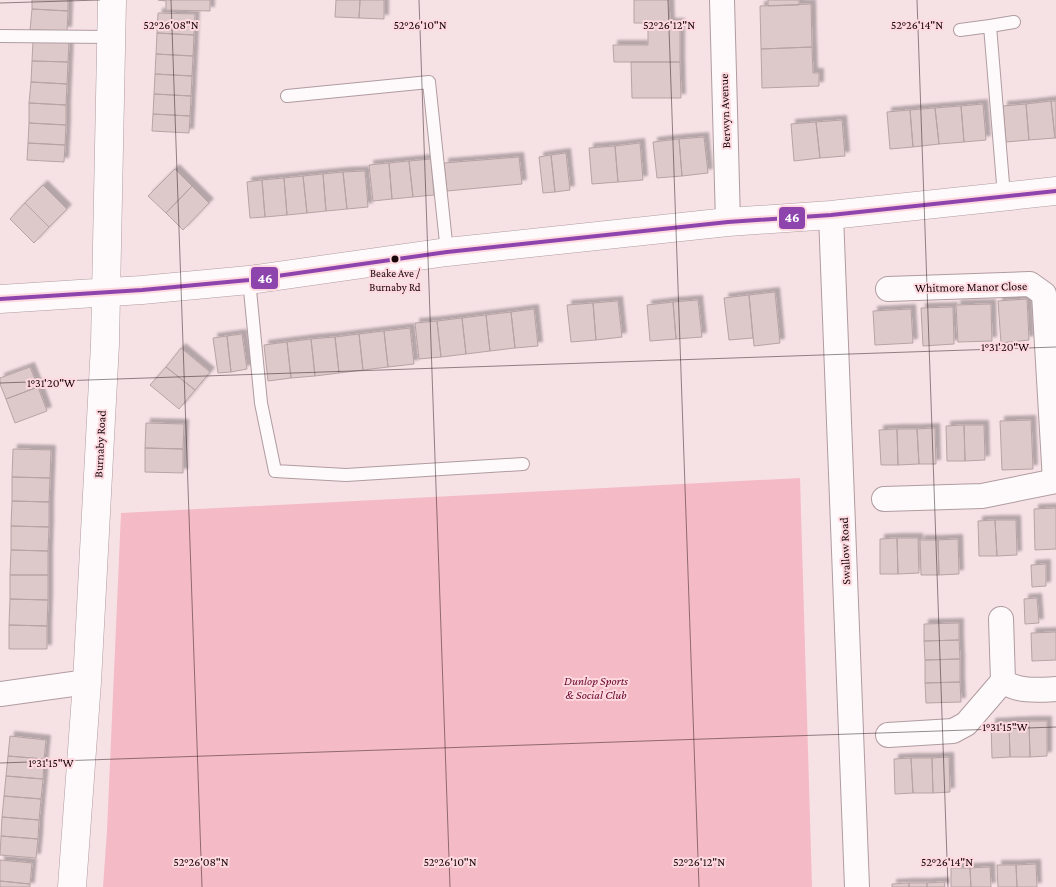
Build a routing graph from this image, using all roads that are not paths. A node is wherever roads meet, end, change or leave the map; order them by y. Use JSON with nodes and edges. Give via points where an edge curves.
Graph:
{"nodes":[{"id":1,"x":112,"y":0,"type":"edge"},
{"id":2,"x":722,"y":0,"type":"edge"},
{"id":3,"x":1014,"y":22,"type":"dead end"},
{"id":4,"x":990,"y":26,"type":"junction"},
{"id":5,"x":960,"y":30,"type":"dead end"},
{"id":6,"x":0,"y":36,"type":"edge"},
{"id":7,"x":111,"y":37,"type":"junction"},
{"id":8,"x":287,"y":96,"type":"dead end"},
{"id":9,"x":1056,"y":191,"type":"edge"},
{"id":10,"x":1004,"y":196,"type":"junction"},
{"id":11,"x":831,"y":215,"type":"junction"},
{"id":12,"x":728,"y":222,"type":"junction"},
{"id":13,"x":446,"y":252,"type":"junction"},
{"id":14,"x":249,"y":280,"type":"junction"},
{"id":15,"x":888,"y":289,"type":"dead end"},
{"id":16,"x":107,"y":292,"type":"junction"},
{"id":17,"x":0,"y":299,"type":"edge"},
{"id":18,"x":523,"y":464,"type":"dead end"},
{"id":19,"x":1056,"y":481,"type":"edge"},
{"id":20,"x":884,"y":499,"type":"dead end"},
{"id":21,"x":1002,"y":619,"type":"dead end"},
{"id":22,"x":1003,"y":681,"type":"junction"},
{"id":23,"x":87,"y":682,"type":"junction"},
{"id":24,"x":1056,"y":689,"type":"edge"},
{"id":25,"x":0,"y":694,"type":"edge"},
{"id":26,"x":888,"y":735,"type":"dead end"},
{"id":27,"x":72,"y":887,"type":"edge"},
{"id":28,"x":857,"y":887,"type":"edge"}],
"edges":[{"from":1,"to":7,"type":"street","name":"Burnaby Road"},
{"from":2,"to":12,"type":"street","name":"Berwyn Avenue"},
{"from":3,"to":4,"type":"lane"},
{"from":4,"to":5,"type":"lane"},
{"from":4,"to":10,"type":"lane"},
{"from":6,"to":7,"type":"lane"},
{"from":7,"to":16,"type":"street","name":"Burnaby Road"},
{"from":8,"to":13,"type":"lane","via":[[429,82]]},
{"from":9,"to":10,"type":"street"},
{"from":10,"to":11,"type":"street"},
{"from":11,"to":12,"type":"street"},
{"from":11,"to":28,"type":"street","name":"Swallow Road"},
{"from":12,"to":13,"type":"street"},
{"from":13,"to":14,"type":"street"},
{"from":14,"to":16,"type":"street"},
{"from":14,"to":18,"type":"lane","via":[[261,404],[275,471],[346,475]]},
{"from":15,"to":19,"type":"street","name":"Whitmore Manor Close","via":[[1030,284],[1044,294]]},
{"from":16,"to":17,"type":"street"},
{"from":16,"to":23,"type":"street","name":"Burnaby Road"},
{"from":19,"to":20,"type":"street","name":"Whitmore Manor Close","via":[[982,496]]},
{"from":21,"to":22,"type":"street"},
{"from":22,"to":24,"type":"street","via":[[1011,688]]},
{"from":22,"to":26,"type":"street","via":[[966,724],[954,731]]},
{"from":23,"to":25,"type":"street"},
{"from":23,"to":27,"type":"street","name":"Burnaby Road"}]}
